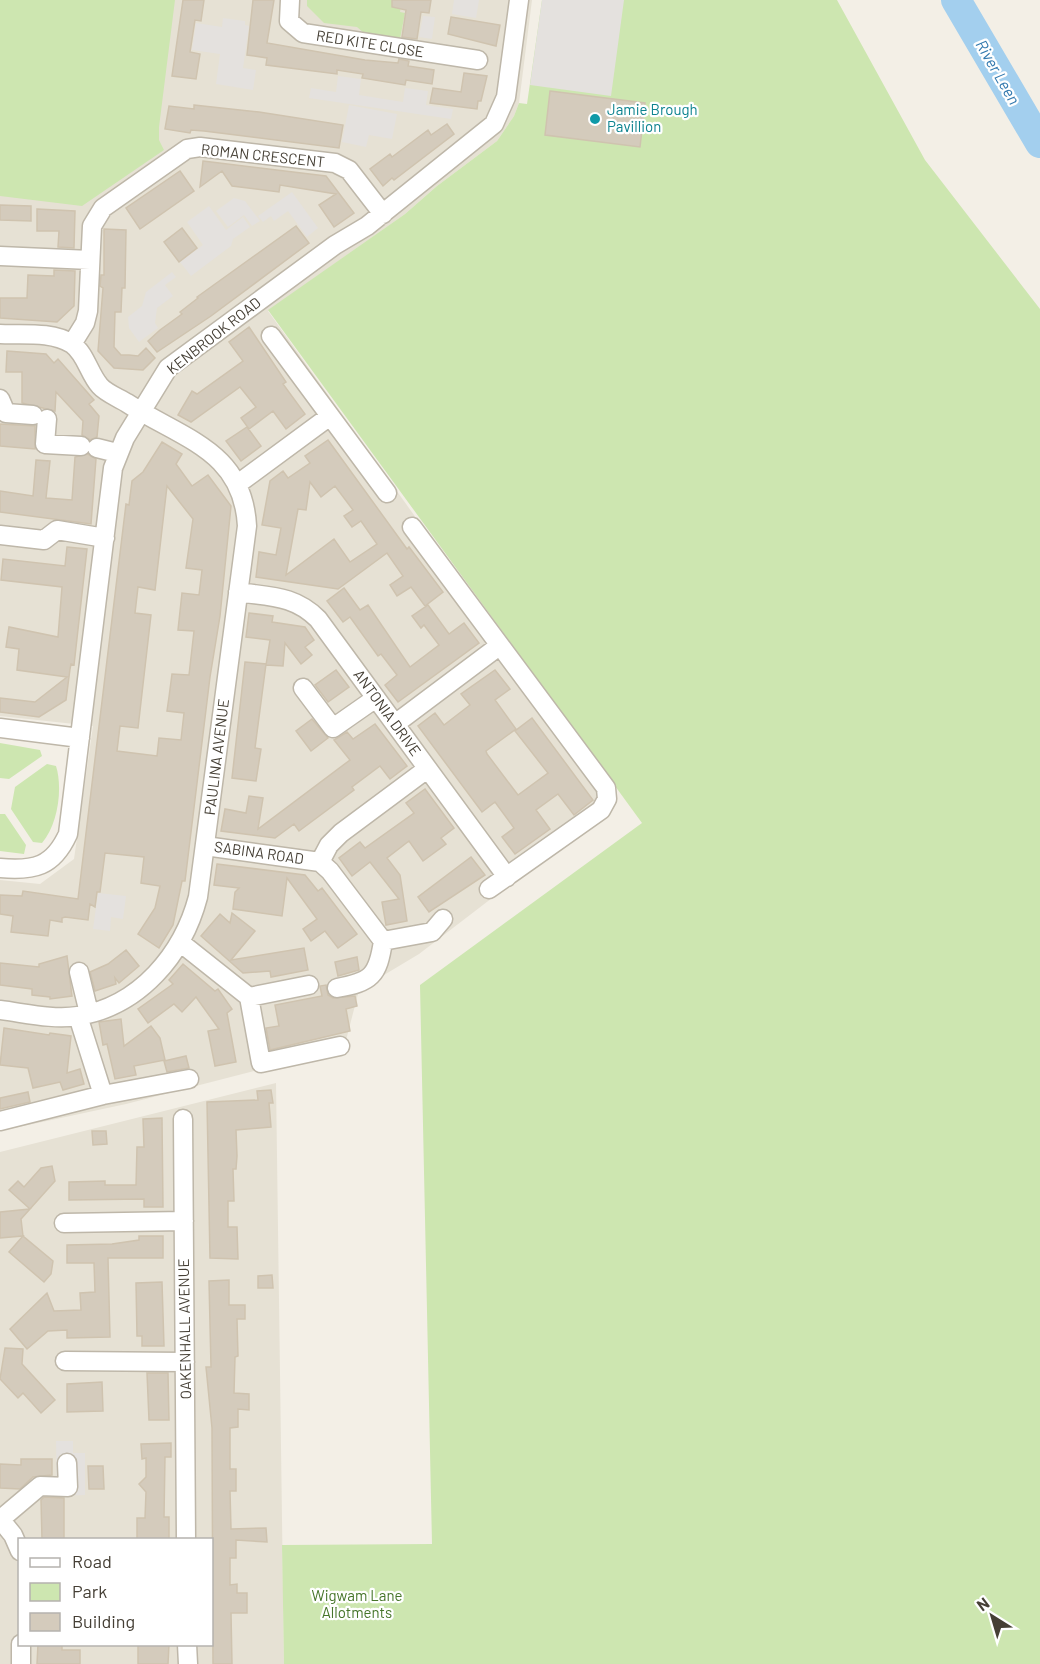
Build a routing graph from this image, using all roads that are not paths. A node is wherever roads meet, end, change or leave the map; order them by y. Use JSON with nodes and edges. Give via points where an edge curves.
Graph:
{"nodes":[{"id":1,"x":290,"y":0,"type":"edge"},
{"id":2,"x":519,"y":0,"type":"edge"},
{"id":3,"x":477,"y":60,"type":"dead end"},
{"id":4,"x":383,"y":214,"type":"junction"},
{"id":5,"x":0,"y":256,"type":"edge"},
{"id":6,"x":90,"y":260,"type":"junction"},
{"id":7,"x":0,"y":334,"type":"edge"},
{"id":8,"x":271,"y":336,"type":"dead end"},
{"id":9,"x":72,"y":344,"type":"junction"},
{"id":10,"x":0,"y":399,"type":"edge"},
{"id":11,"x":141,"y":412,"type":"junction"},
{"id":12,"x":330,"y":416,"type":"junction"},
{"id":13,"x":117,"y":453,"type":"junction"},
{"id":14,"x":238,"y":483,"type":"junction"},
{"id":15,"x":387,"y":493,"type":"dead end"},
{"id":16,"x":412,"y":527,"type":"dead end"},
{"id":17,"x":0,"y":535,"type":"edge"},
{"id":18,"x":105,"y":538,"type":"junction"},
{"id":19,"x":238,"y":592,"type":"junction"},
{"id":20,"x":499,"y":646,"type":"junction"},
{"id":21,"x":303,"y":688,"type":"dead end"},
{"id":22,"x":376,"y":698,"type":"junction"},
{"id":23,"x":395,"y":724,"type":"junction"},
{"id":24,"x":0,"y":728,"type":"edge"},
{"id":25,"x":80,"y":738,"type":"junction"},
{"id":26,"x":428,"y":769,"type":"junction"},
{"id":27,"x":205,"y":846,"type":"junction"},
{"id":28,"x":320,"y":862,"type":"junction"},
{"id":29,"x":0,"y":868,"type":"edge"},
{"id":30,"x":507,"y":877,"type":"junction"},
{"id":31,"x":489,"y":889,"type":"dead end"},
{"id":32,"x":443,"y":919,"type":"dead end"},
{"id":33,"x":383,"y":941,"type":"junction"},
{"id":34,"x":181,"y":943,"type":"junction"},
{"id":35,"x":79,"y":972,"type":"dead end"},
{"id":36,"x":309,"y":985,"type":"dead end"},
{"id":37,"x":338,"y":988,"type":"dead end"},
{"id":38,"x":249,"y":997,"type":"junction"},
{"id":39,"x":0,"y":1010,"type":"edge"},
{"id":40,"x":84,"y":1014,"type":"junction"},
{"id":41,"x":340,"y":1046,"type":"dead end"},
{"id":42,"x":189,"y":1079,"type":"dead end"},
{"id":43,"x":103,"y":1095,"type":"junction"},
{"id":44,"x":183,"y":1119,"type":"dead end"},
{"id":45,"x":0,"y":1121,"type":"edge"},
{"id":46,"x":184,"y":1221,"type":"junction"},
{"id":47,"x":64,"y":1223,"type":"dead end"},
{"id":48,"x":65,"y":1361,"type":"dead end"},
{"id":49,"x":185,"y":1362,"type":"junction"},
{"id":50,"x":67,"y":1463,"type":"dead end"},
{"id":51,"x":0,"y":1519,"type":"edge"},
{"id":52,"x":186,"y":1538,"type":"edge"},
{"id":53,"x":18,"y":1546,"type":"edge"},
{"id":54,"x":21,"y":1646,"type":"edge"},
{"id":55,"x":187,"y":1646,"type":"edge"},
{"id":56,"x":21,"y":1664,"type":"edge"},
{"id":57,"x":188,"y":1664,"type":"edge"}],
"edges":[{"from":1,"to":3,"type":"street","name":"RED KITE CLOSE","via":[[290,21],[303,33]]},
{"from":2,"to":4,"type":"street","name":"KENBROOK ROAD","via":[[506,97],[494,124]]},
{"from":4,"to":6,"type":"street","name":"ROMAN CRESCENT","via":[[349,170],[335,164],[200,147],[187,149],[103,208],[92,226]]},
{"from":4,"to":11,"type":"street","name":"KENBROOK ROAD","via":[[168,368]]},
{"from":5,"to":6,"type":"street"},
{"from":6,"to":9,"type":"street","name":"ROMAN CRESCENT","via":[[86,317]]},
{"from":7,"to":9,"type":"street","via":[[49,336]]},
{"from":8,"to":12,"type":"street"},
{"from":9,"to":11,"type":"street","name":"PAULINA AVENUE","via":[[100,386]]},
{"from":10,"to":13,"type":"street","via":[[6,413],[40,417],[45,444]]},
{"from":11,"to":13,"type":"street","name":"KENBROOK ROAD"},
{"from":11,"to":14,"type":"street","name":"PAULINA AVENUE","via":[[217,457]]},
{"from":12,"to":14,"type":"street"},
{"from":12,"to":15,"type":"street"},
{"from":13,"to":18,"type":"street","name":"KENBROOK ROAD"},
{"from":14,"to":19,"type":"street","name":"PAULINA AVENUE","via":[[246,502],[247,526]]},
{"from":16,"to":20,"type":"street"},
{"from":17,"to":18,"type":"street","via":[[44,540],[57,530]]},
{"from":18,"to":25,"type":"street","name":"KENBROOK ROAD"},
{"from":19,"to":22,"type":"street","name":"ANTONIA DRIVE","via":[[305,606]]},
{"from":19,"to":27,"type":"street","name":"PAULINA AVENUE"},
{"from":20,"to":23,"type":"street"},
{"from":20,"to":30,"type":"street","via":[[606,788],[607,800],[602,810]]},
{"from":21,"to":22,"type":"street","via":[[333,728]]},
{"from":22,"to":23,"type":"street","name":"ANTONIA DRIVE"},
{"from":23,"to":26,"type":"street","name":"ANTONIA DRIVE"},
{"from":24,"to":25,"type":"street"},
{"from":25,"to":29,"type":"street","name":"KENBROOK ROAD","via":[[68,834],[62,847],[34,868]]},
{"from":26,"to":28,"type":"street","via":[[341,833]]},
{"from":26,"to":30,"type":"street","name":"ANTONIA DRIVE"},
{"from":27,"to":28,"type":"street","name":"SABINA ROAD"},
{"from":27,"to":34,"type":"street","name":"PAULINA AVENUE","via":[[198,897]]},
{"from":28,"to":33,"type":"street","name":"SABINA ROAD"},
{"from":30,"to":31,"type":"street"},
{"from":32,"to":33,"type":"street","via":[[432,932]]},
{"from":33,"to":37,"type":"street","via":[[380,964],[371,976],[361,984]]},
{"from":34,"to":38,"type":"street"},
{"from":34,"to":40,"type":"street","name":"PAULINA AVENUE","via":[[145,984],[125,998]]},
{"from":35,"to":40,"type":"street"},
{"from":36,"to":38,"type":"street"},
{"from":38,"to":41,"type":"street","via":[[261,1063]]},
{"from":39,"to":40,"type":"street","name":"PAULINA AVENUE"},
{"from":40,"to":43,"type":"street"},
{"from":42,"to":43,"type":"street"},
{"from":43,"to":45,"type":"street"},
{"from":44,"to":46,"type":"street","name":"OAKENHALL AVENUE"},
{"from":46,"to":47,"type":"street"},
{"from":46,"to":49,"type":"street","name":"OAKENHALL AVENUE"},
{"from":48,"to":49,"type":"street"},
{"from":49,"to":52,"type":"street","name":"OAKENHALL AVENUE"},
{"from":50,"to":51,"type":"street","via":[[68,1487],[40,1486]]},
{"from":51,"to":53,"type":"street"},
{"from":54,"to":56,"type":"street"},
{"from":55,"to":57,"type":"street"}]}
